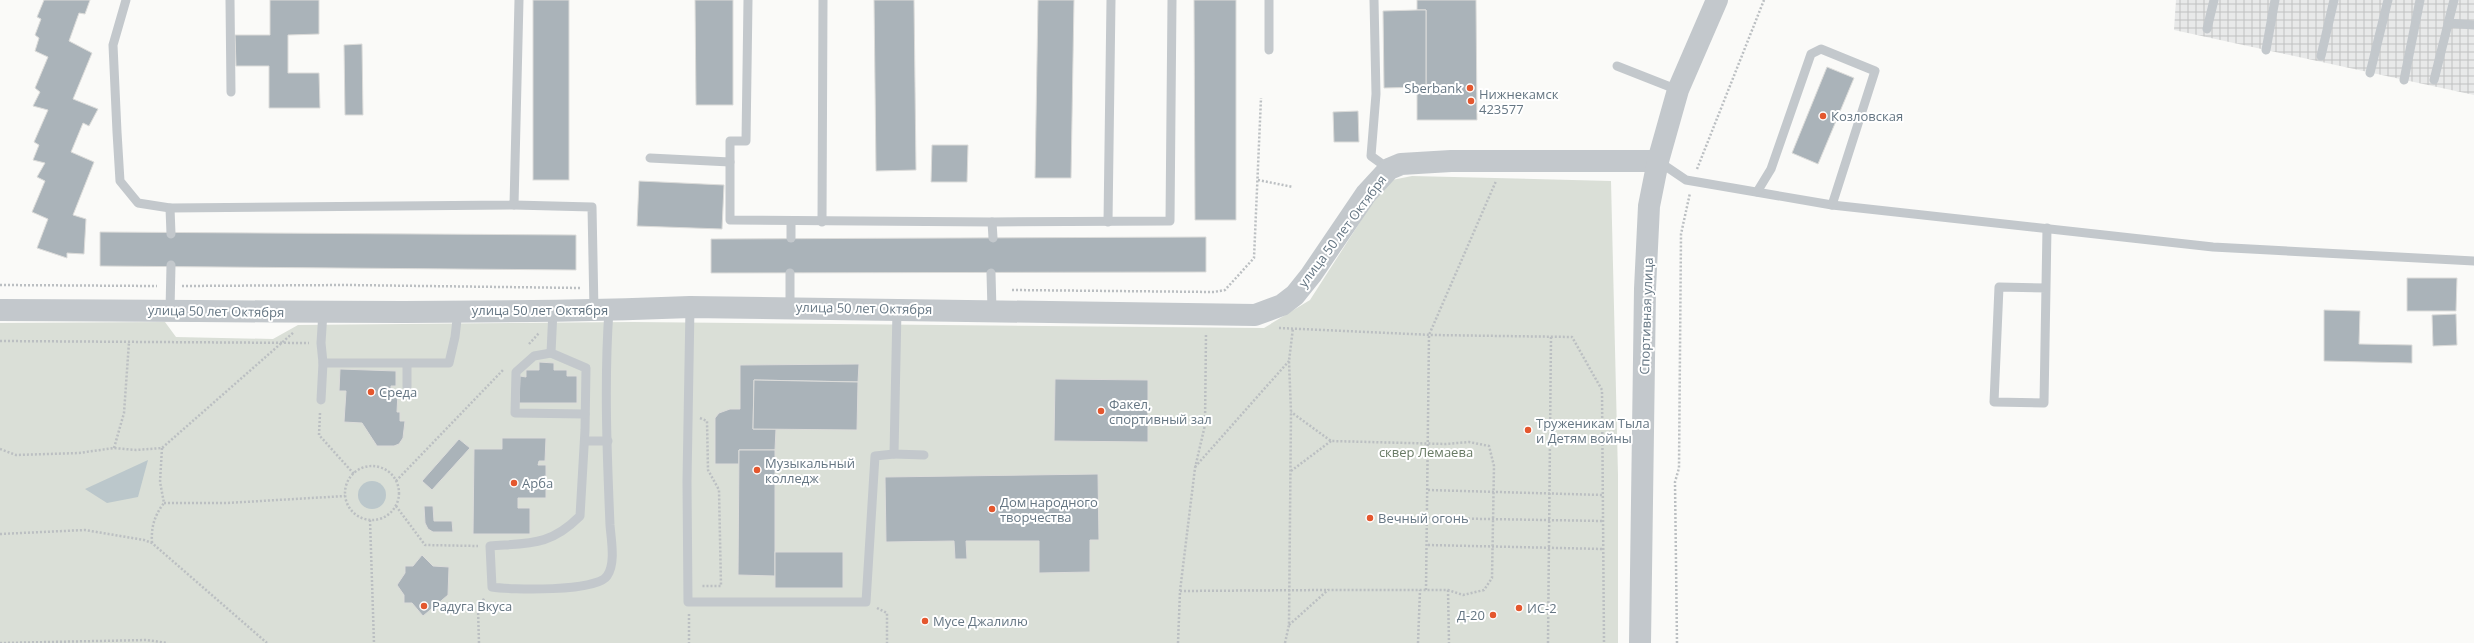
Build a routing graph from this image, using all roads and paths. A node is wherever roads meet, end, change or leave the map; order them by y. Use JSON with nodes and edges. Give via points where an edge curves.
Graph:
{"nodes":[{"id":1,"x":126,"y":0,"type":"edge"},
{"id":2,"x":230,"y":0,"type":"edge"},
{"id":3,"x":519,"y":0,"type":"edge"},
{"id":4,"x":748,"y":0,"type":"edge"},
{"id":5,"x":823,"y":0,"type":"edge"},
{"id":6,"x":1111,"y":0,"type":"edge"},
{"id":7,"x":1172,"y":0,"type":"edge"},
{"id":8,"x":1269,"y":0,"type":"edge"},
{"id":9,"x":1374,"y":0,"type":"edge"},
{"id":10,"x":1717,"y":0,"type":"edge"},
{"id":11,"x":1764,"y":0,"type":"edge"},
{"id":12,"x":2214,"y":0,"type":"edge"},
{"id":13,"x":2275,"y":0,"type":"edge"},
{"id":14,"x":2334,"y":0,"type":"edge"},
{"id":15,"x":2388,"y":0,"type":"edge"},
{"id":16,"x":2420,"y":0,"type":"edge"},
{"id":17,"x":2454,"y":0,"type":"edge"},
{"id":18,"x":2448,"y":23,"type":"junction"},
{"id":19,"x":2474,"y":25,"type":"edge"},
{"id":20,"x":2207,"y":29,"type":"dead end"},
{"id":21,"x":1269,"y":50,"type":"dead end"},
{"id":22,"x":2266,"y":50,"type":"dead end"},
{"id":23,"x":2321,"y":56,"type":"dead end"},
{"id":24,"x":1617,"y":66,"type":"dead end"},
{"id":25,"x":2370,"y":73,"type":"dead end"},
{"id":26,"x":2404,"y":80,"type":"dead end"},
{"id":27,"x":2434,"y":80,"type":"dead end"},
{"id":28,"x":1678,"y":90,"type":"junction"},
{"id":29,"x":231,"y":92,"type":"dead end"},
{"id":30,"x":1261,"y":98,"type":"dead end"},
{"id":31,"x":650,"y":158,"type":"dead end"},
{"id":32,"x":1658,"y":160,"type":"junction"},
{"id":33,"x":730,"y":162,"type":"junction"},
{"id":34,"x":1389,"y":169,"type":"junction"},
{"id":35,"x":1497,"y":179,"type":"dead end"},
{"id":36,"x":1258,"y":180,"type":"junction"},
{"id":37,"x":1692,"y":181,"type":"junction"},
{"id":38,"x":1293,"y":187,"type":"dead end"},
{"id":39,"x":1757,"y":192,"type":"junction"},
{"id":40,"x":514,"y":205,"type":"junction"},
{"id":41,"x":1832,"y":205,"type":"junction"},
{"id":42,"x":170,"y":208,"type":"junction"},
{"id":43,"x":791,"y":221,"type":"junction"},
{"id":44,"x":822,"y":222,"type":"junction"},
{"id":45,"x":992,"y":222,"type":"junction"},
{"id":46,"x":1108,"y":222,"type":"junction"},
{"id":47,"x":2047,"y":228,"type":"junction"},
{"id":48,"x":171,"y":234,"type":"dead end"},
{"id":49,"x":791,"y":238,"type":"dead end"},
{"id":50,"x":993,"y":238,"type":"dead end"},
{"id":51,"x":2474,"y":261,"type":"edge"},
{"id":52,"x":171,"y":265,"type":"dead end"},
{"id":53,"x":790,"y":273,"type":"dead end"},
{"id":54,"x":991,"y":273,"type":"dead end"},
{"id":55,"x":0,"y":285,"type":"edge"},
{"id":56,"x":347,"y":285,"type":"junction"},
{"id":57,"x":170,"y":286,"type":"junction"},
{"id":58,"x":594,"y":288,"type":"junction"},
{"id":59,"x":2046,"y":288,"type":"junction"},
{"id":60,"x":1009,"y":290,"type":"dead end"},
{"id":61,"x":341,"y":291,"type":"dead end"},
{"id":62,"x":1209,"y":292,"type":"junction"},
{"id":63,"x":690,"y":307,"type":"junction"},
{"id":64,"x":790,"y":307,"type":"junction"},
{"id":65,"x":897,"y":308,"type":"junction"},
{"id":66,"x":0,"y":310,"type":"edge"},
{"id":67,"x":170,"y":310,"type":"junction"},
{"id":68,"x":601,"y":310,"type":"junction"},
{"id":69,"x":992,"y":310,"type":"junction"},
{"id":70,"x":458,"y":311,"type":"junction"},
{"id":71,"x":321,"y":312,"type":"junction"},
{"id":72,"x":553,"y":314,"type":"junction"},
{"id":73,"x":1206,"y":316,"type":"junction"},
{"id":74,"x":1277,"y":328,"type":"dead end"},
{"id":75,"x":1293,"y":328,"type":"junction"},
{"id":76,"x":1429,"y":335,"type":"junction"},
{"id":77,"x":1551,"y":337,"type":"junction"},
{"id":78,"x":0,"y":341,"type":"edge"},
{"id":79,"x":129,"y":342,"type":"junction"},
{"id":80,"x":280,"y":343,"type":"junction"},
{"id":81,"x":321,"y":343,"type":"junction"},
{"id":82,"x":526,"y":347,"type":"dead end"},
{"id":83,"x":551,"y":354,"type":"junction"},
{"id":84,"x":1289,"y":361,"type":"junction"},
{"id":85,"x":323,"y":363,"type":"junction"},
{"id":86,"x":407,"y":365,"type":"junction"},
{"id":87,"x":504,"y":369,"type":"dead end"},
{"id":88,"x":407,"y":387,"type":"dead end"},
{"id":89,"x":321,"y":400,"type":"joint"},
{"id":90,"x":689,"y":412,"type":"junction"},
{"id":91,"x":1291,"y":412,"type":"junction"},
{"id":92,"x":585,"y":414,"type":"junction"},
{"id":93,"x":585,"y":441,"type":"junction"},
{"id":94,"x":608,"y":441,"type":"junction"},
{"id":95,"x":1331,"y":441,"type":"junction"},
{"id":96,"x":1429,"y":442,"type":"junction"},
{"id":97,"x":114,"y":448,"type":"junction"},
{"id":98,"x":162,"y":448,"type":"junction"},
{"id":99,"x":0,"y":449,"type":"edge"},
{"id":100,"x":894,"y":454,"type":"junction"},
{"id":101,"x":924,"y":454,"type":"dead end"},
{"id":102,"x":1194,"y":468,"type":"junction"},
{"id":103,"x":1290,"y":472,"type":"junction"},
{"id":104,"x":354,"y":474,"type":"junction"},
{"id":105,"x":396,"y":481,"type":"junction"},
{"id":106,"x":1428,"y":490,"type":"junction"},
{"id":107,"x":1493,"y":493,"type":"junction"},
{"id":108,"x":1549,"y":495,"type":"junction"},
{"id":109,"x":1603,"y":495,"type":"junction"},
{"id":110,"x":345,"y":496,"type":"junction"},
{"id":111,"x":164,"y":503,"type":"junction"},
{"id":112,"x":396,"y":506,"type":"junction"},
{"id":113,"x":1428,"y":518,"type":"junction"},
{"id":114,"x":1493,"y":519,"type":"junction"},
{"id":115,"x":370,"y":520,"type":"junction"},
{"id":116,"x":1549,"y":520,"type":"junction"},
{"id":117,"x":1603,"y":521,"type":"junction"},
{"id":118,"x":0,"y":534,"type":"edge"},
{"id":119,"x":152,"y":543,"type":"junction"},
{"id":120,"x":1428,"y":544,"type":"junction"},
{"id":121,"x":490,"y":546,"type":"junction"},
{"id":122,"x":1492,"y":546,"type":"junction"},
{"id":123,"x":1548,"y":548,"type":"junction"},
{"id":124,"x":1603,"y":549,"type":"junction"},
{"id":125,"x":688,"y":586,"type":"junction"},
{"id":126,"x":492,"y":587,"type":"junction"},
{"id":127,"x":1328,"y":590,"type":"junction"},
{"id":128,"x":1420,"y":590,"type":"junction"},
{"id":129,"x":1426,"y":590,"type":"junction"},
{"id":130,"x":1448,"y":590,"type":"junction"},
{"id":131,"x":1180,"y":591,"type":"junction"},
{"id":132,"x":1289,"y":591,"type":"junction"},
{"id":133,"x":688,"y":602,"type":"junction"},
{"id":134,"x":866,"y":602,"type":"junction"},
{"id":135,"x":1289,"y":625,"type":"junction"},
{"id":136,"x":0,"y":643,"type":"edge"},
{"id":137,"x":167,"y":643,"type":"edge"},
{"id":138,"x":267,"y":643,"type":"edge"},
{"id":139,"x":374,"y":643,"type":"edge"},
{"id":140,"x":478,"y":643,"type":"edge"},
{"id":141,"x":689,"y":643,"type":"edge"},
{"id":142,"x":887,"y":643,"type":"edge"},
{"id":143,"x":1178,"y":643,"type":"edge"},
{"id":144,"x":1285,"y":643,"type":"edge"},
{"id":145,"x":1418,"y":643,"type":"edge"},
{"id":146,"x":1449,"y":643,"type":"edge"},
{"id":147,"x":1548,"y":643,"type":"edge"},
{"id":148,"x":1604,"y":643,"type":"edge"},
{"id":149,"x":1640,"y":643,"type":"edge"},
{"id":150,"x":1677,"y":643,"type":"edge"}],
"edges":[{"from":1,"to":42,"type":"lane","via":[[113,45],[120,180],[138,204]]},
{"from":2,"to":29,"type":"lane"},
{"from":3,"to":40,"type":"lane"},
{"from":4,"to":33,"type":"lane","via":[[746,141],[730,141]]},
{"from":5,"to":44,"type":"lane"},
{"from":6,"to":46,"type":"lane"},
{"from":7,"to":46,"type":"lane","via":[[1170,221]]},
{"from":8,"to":21,"type":"lane"},
{"from":9,"to":34,"type":"lane","via":[[1376,94],[1371,156]]},
{"from":10,"to":28,"type":"street","name":"Спортивная улица"},
{"from":11,"to":37,"type":"path"},
{"from":12,"to":20,"type":"lane"},
{"from":13,"to":22,"type":"lane"},
{"from":14,"to":23,"type":"lane"},
{"from":15,"to":25,"type":"lane"},
{"from":16,"to":26,"type":"lane"},
{"from":17,"to":18,"type":"lane"},
{"from":18,"to":19,"type":"lane"},
{"from":18,"to":27,"type":"lane"},
{"from":24,"to":28,"type":"lane"},
{"from":28,"to":32,"type":"street","name":"Спортивная улица"},
{"from":30,"to":36,"type":"path"},
{"from":31,"to":33,"type":"lane"},
{"from":32,"to":34,"type":"street","name":"улица 50 лет Октября","via":[[1451,161],[1401,164]]},
{"from":32,"to":37,"type":"lane","via":[[1686,180]]},
{"from":32,"to":149,"type":"street","name":"Спортивная улица","via":[[1649,206],[1645,289]]},
{"from":33,"to":43,"type":"lane","via":[[730,220]]},
{"from":34,"to":73,"type":"street","name":"улица 50 лет Октября","via":[[1366,194],[1311,275],[1282,305],[1255,315]]},
{"from":35,"to":76,"type":"path"},
{"from":36,"to":38,"type":"path"},
{"from":36,"to":62,"type":"path","via":[[1254,258],[1225,290]]},
{"from":37,"to":39,"type":"lane"},
{"from":37,"to":150,"type":"path","via":[[1681,234],[1678,468],[1675,482]]},
{"from":39,"to":41,"type":"lane"},
{"from":39,"to":41,"type":"lane","via":[[1771,169],[1811,54],[1821,49],[1875,70]]},
{"from":40,"to":42,"type":"lane"},
{"from":40,"to":58,"type":"lane","via":[[592,207]]},
{"from":41,"to":47,"type":"lane"},
{"from":42,"to":48,"type":"lane"},
{"from":43,"to":44,"type":"lane"},
{"from":43,"to":49,"type":"lane"},
{"from":44,"to":45,"type":"lane"},
{"from":45,"to":46,"type":"lane"},
{"from":45,"to":50,"type":"lane"},
{"from":47,"to":51,"type":"lane","via":[[2213,247]]},
{"from":47,"to":59,"type":"lane"},
{"from":52,"to":57,"type":"lane"},
{"from":53,"to":64,"type":"lane"},
{"from":54,"to":69,"type":"lane"},
{"from":55,"to":57,"type":"path"},
{"from":56,"to":57,"type":"path"},
{"from":56,"to":58,"type":"path"},
{"from":56,"to":61,"type":"path"},
{"from":57,"to":67,"type":"lane"},
{"from":58,"to":68,"type":"lane"},
{"from":59,"to":59,"type":"lane","via":[[2044,403],[1994,402],[1999,287]]},
{"from":60,"to":62,"type":"path"},
{"from":62,"to":73,"type":"path"},
{"from":63,"to":64,"type":"street","name":"улица 50 лет Октября"},
{"from":63,"to":68,"type":"street","name":"улица 50 лет Октября"},
{"from":63,"to":90,"type":"lane"},
{"from":64,"to":65,"type":"street","name":"улица 50 лет Октября"},
{"from":65,"to":69,"type":"street","name":"улица 50 лет Октября"},
{"from":65,"to":100,"type":"lane"},
{"from":66,"to":67,"type":"street","name":"улица 50 лет Октября"},
{"from":67,"to":71,"type":"street","name":"улица 50 лет Октября"},
{"from":68,"to":72,"type":"street","name":"улица 50 лет Октября"},
{"from":68,"to":94,"type":"lane"},
{"from":69,"to":73,"type":"street","name":"улица 50 лет Октября"},
{"from":70,"to":71,"type":"street","name":"улица 50 лет Октября"},
{"from":70,"to":72,"type":"street","name":"улица 50 лет Октября"},
{"from":70,"to":86,"type":"lane","via":[[449,363]]},
{"from":71,"to":80,"type":"path"},
{"from":71,"to":81,"type":"lane"},
{"from":72,"to":82,"type":"path"},
{"from":72,"to":83,"type":"lane"},
{"from":73,"to":102,"type":"path","via":[[1205,425]]},
{"from":74,"to":75,"type":"path"},
{"from":75,"to":76,"type":"path"},
{"from":75,"to":84,"type":"path"},
{"from":76,"to":77,"type":"path"},
{"from":76,"to":96,"type":"path"},
{"from":77,"to":108,"type":"path"},
{"from":77,"to":109,"type":"path","via":[[1572,338],[1602,390]]},
{"from":78,"to":79,"type":"path"},
{"from":79,"to":80,"type":"path"},
{"from":79,"to":97,"type":"path","via":[[124,413]]},
{"from":80,"to":81,"type":"path"},
{"from":80,"to":98,"type":"path"},
{"from":81,"to":85,"type":"lane"},
{"from":83,"to":92,"type":"lane","via":[[586,368]]},
{"from":83,"to":92,"type":"lane","via":[[534,356],[516,372],[515,412]]},
{"from":84,"to":91,"type":"path"},
{"from":84,"to":102,"type":"path"},
{"from":85,"to":86,"type":"lane"},
{"from":85,"to":89,"type":"lane"},
{"from":86,"to":88,"type":"lane"},
{"from":87,"to":105,"type":"path"},
{"from":89,"to":104,"type":"path","via":[[319,436]]},
{"from":90,"to":125,"type":"lane"},
{"from":90,"to":125,"type":"path","via":[[707,421],[708,470],[719,490],[721,586]]},
{"from":91,"to":95,"type":"path"},
{"from":91,"to":103,"type":"path"},
{"from":92,"to":93,"type":"lane"},
{"from":93,"to":94,"type":"lane"},
{"from":93,"to":121,"type":"lane","via":[[580,516],[568,527],[541,543]]},
{"from":94,"to":126,"type":"lane","via":[[612,563],[608,576],[600,582],[551,589]]},
{"from":95,"to":96,"type":"path"},
{"from":95,"to":103,"type":"path"},
{"from":96,"to":106,"type":"path"},
{"from":96,"to":107,"type":"path","via":[[1469,442],[1489,446],[1494,466]]},
{"from":97,"to":98,"type":"path"},
{"from":97,"to":99,"type":"path","via":[[79,453],[16,455]]},
{"from":98,"to":111,"type":"path","via":[[160,482]]},
{"from":100,"to":101,"type":"lane"},
{"from":100,"to":134,"type":"lane","via":[[875,456]]},
{"from":102,"to":131,"type":"path"},
{"from":103,"to":132,"type":"path"},
{"from":104,"to":105,"type":"path","via":[[362,468],[376,467],[386,470]]},
{"from":104,"to":110,"type":"path","via":[[348,482]]},
{"from":105,"to":112,"type":"path","via":[[399,492]]},
{"from":106,"to":107,"type":"path"},
{"from":106,"to":113,"type":"path"},
{"from":107,"to":108,"type":"path"},
{"from":107,"to":114,"type":"path"},
{"from":108,"to":109,"type":"path"},
{"from":108,"to":116,"type":"path"},
{"from":109,"to":117,"type":"path"},
{"from":110,"to":111,"type":"path","via":[[227,504]]},
{"from":110,"to":115,"type":"path","via":[[348,506],[355,514]]},
{"from":111,"to":119,"type":"path","via":[[151,530]]},
{"from":112,"to":115,"type":"path","via":[[384,517]]},
{"from":112,"to":121,"type":"path","via":[[425,545]]},
{"from":113,"to":114,"type":"path"},
{"from":113,"to":120,"type":"path"},
{"from":114,"to":116,"type":"path"},
{"from":114,"to":122,"type":"path"},
{"from":115,"to":139,"type":"path"},
{"from":116,"to":117,"type":"path"},
{"from":116,"to":123,"type":"path"},
{"from":117,"to":124,"type":"path"},
{"from":118,"to":119,"type":"path","via":[[86,530],[128,536]]},
{"from":119,"to":138,"type":"path"},
{"from":120,"to":122,"type":"path"},
{"from":120,"to":129,"type":"path"},
{"from":121,"to":126,"type":"lane"},
{"from":122,"to":123,"type":"path"},
{"from":122,"to":130,"type":"path","via":[[1492,578],[1484,590],[1479,594],[1463,595]]},
{"from":123,"to":124,"type":"path"},
{"from":123,"to":147,"type":"path"},
{"from":124,"to":148,"type":"path"},
{"from":125,"to":133,"type":"lane"},
{"from":126,"to":140,"type":"path","via":[[478,609]]},
{"from":127,"to":128,"type":"path"},
{"from":127,"to":132,"type":"path"},
{"from":127,"to":135,"type":"path"},
{"from":128,"to":129,"type":"path"},
{"from":128,"to":145,"type":"path"},
{"from":129,"to":130,"type":"path"},
{"from":130,"to":146,"type":"path"},
{"from":131,"to":132,"type":"path"},
{"from":131,"to":143,"type":"path"},
{"from":132,"to":135,"type":"path"},
{"from":133,"to":134,"type":"lane"},
{"from":133,"to":141,"type":"path"},
{"from":134,"to":142,"type":"path","via":[[887,613]]},
{"from":135,"to":144,"type":"path"},
{"from":136,"to":137,"type":"path","via":[[147,640]]}]}
